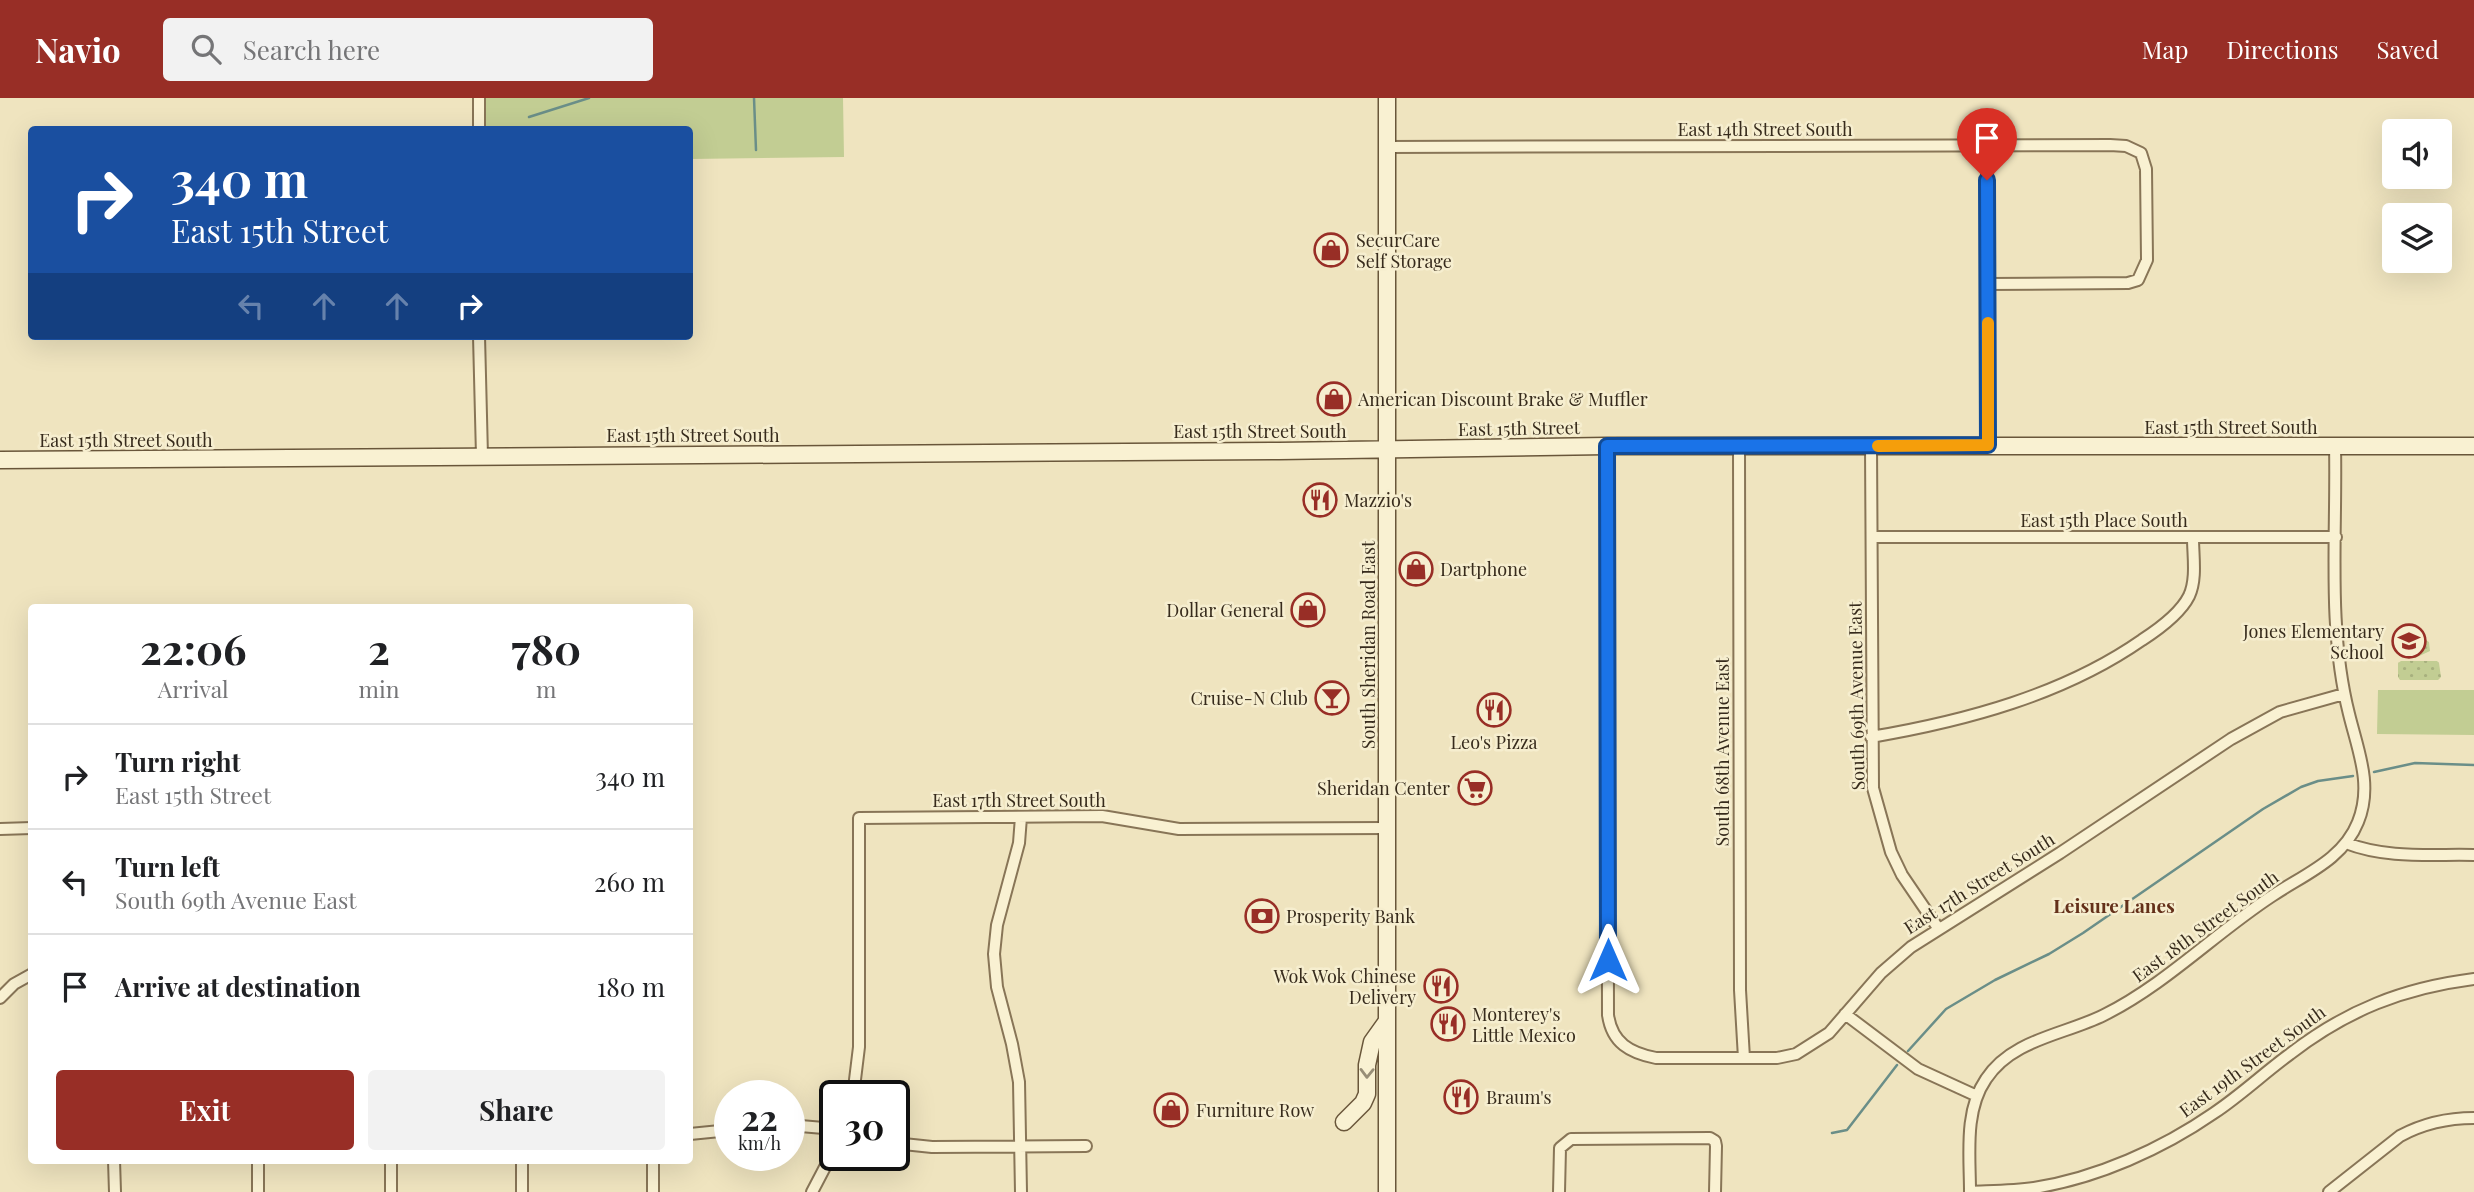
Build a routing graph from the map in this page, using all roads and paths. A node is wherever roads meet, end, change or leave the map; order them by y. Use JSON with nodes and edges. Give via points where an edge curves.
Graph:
{"nodes":[{"id":1,"x":479,"y":98,"type":"edge"},
{"id":2,"x":1387,"y":98,"type":"edge"},
{"id":3,"x":479,"y":126,"type":"edge"},
{"id":4,"x":1387,"y":147,"type":"junction"},
{"id":5,"x":1987,"y":147,"type":"junction"},
{"id":6,"x":1987,"y":284,"type":"junction"},
{"id":7,"x":479,"y":340,"type":"edge"},
{"id":8,"x":1988,"y":445,"type":"junction"},
{"id":9,"x":1607,"y":446,"type":"junction"},
{"id":10,"x":1739,"y":446,"type":"junction"},
{"id":11,"x":1871,"y":446,"type":"junction"},
{"id":12,"x":2335,"y":446,"type":"junction"},
{"id":13,"x":2474,"y":446,"type":"edge"},
{"id":14,"x":1387,"y":450,"type":"junction"},
{"id":15,"x":482,"y":456,"type":"junction"},
{"id":16,"x":0,"y":460,"type":"edge"},
{"id":17,"x":1872,"y":537,"type":"junction"},
{"id":18,"x":2336,"y":537,"type":"junction"},
{"id":19,"x":2193,"y":538,"type":"junction"},
{"id":20,"x":2344,"y":694,"type":"junction"},
{"id":21,"x":1871,"y":737,"type":"junction"},
{"id":22,"x":1021,"y":817,"type":"junction"},
{"id":23,"x":28,"y":828,"type":"edge"},
{"id":24,"x":1387,"y":828,"type":"junction"},
{"id":25,"x":0,"y":829,"type":"edge"},
{"id":26,"x":2346,"y":843,"type":"junction"},
{"id":27,"x":2474,"y":855,"type":"edge"},
{"id":28,"x":1938,"y":928,"type":"junction"},
{"id":29,"x":28,"y":976,"type":"edge"},
{"id":30,"x":2474,"y":979,"type":"edge"},
{"id":31,"x":0,"y":998,"type":"edge"},
{"id":32,"x":1845,"y":1014,"type":"junction"},
{"id":33,"x":1387,"y":1021,"type":"junction"},
{"id":34,"x":1744,"y":1058,"type":"junction"},
{"id":35,"x":855,"y":1080,"type":"edge"},
{"id":36,"x":1977,"y":1096,"type":"junction"},
{"id":37,"x":2474,"y":1118,"type":"edge"},
{"id":38,"x":1344,"y":1122,"type":"dead end"},
{"id":39,"x":714,"y":1132,"type":"edge"},
{"id":40,"x":693,"y":1134,"type":"edge"},
{"id":41,"x":910,"y":1145,"type":"edge"},
{"id":42,"x":1021,"y":1146,"type":"junction"},
{"id":43,"x":1086,"y":1146,"type":"dead end"},
{"id":44,"x":114,"y":1164,"type":"edge"},
{"id":45,"x":258,"y":1164,"type":"edge"},
{"id":46,"x":391,"y":1164,"type":"edge"},
{"id":47,"x":522,"y":1164,"type":"edge"},
{"id":48,"x":653,"y":1164,"type":"edge"},
{"id":49,"x":823,"y":1171,"type":"edge"},
{"id":50,"x":115,"y":1192,"type":"edge"},
{"id":51,"x":258,"y":1192,"type":"edge"},
{"id":52,"x":391,"y":1192,"type":"edge"},
{"id":53,"x":522,"y":1192,"type":"edge"},
{"id":54,"x":653,"y":1192,"type":"edge"},
{"id":55,"x":812,"y":1192,"type":"edge"},
{"id":56,"x":1021,"y":1192,"type":"edge"},
{"id":57,"x":1387,"y":1192,"type":"edge"},
{"id":58,"x":1559,"y":1192,"type":"edge"},
{"id":59,"x":1715,"y":1192,"type":"edge"},
{"id":60,"x":1970,"y":1192,"type":"edge"},
{"id":61,"x":2329,"y":1192,"type":"edge"}],
"edges":[{"from":1,"to":3,"type":"street"},
{"from":2,"to":4,"type":"main road","name":"South Sheridan Road East"},
{"from":4,"to":5,"type":"street","name":"East 14th Street South"},
{"from":4,"to":14,"type":"main road","name":"South Sheridan Road East"},
{"from":5,"to":6,"type":"street"},
{"from":5,"to":6,"type":"street","name":"East 14th Street South","via":[[2126,146],[2141,153],[2146,169],[2147,260],[2138,280],[2128,283]]},
{"from":6,"to":8,"type":"street"},
{"from":7,"to":15,"type":"street"},
{"from":8,"to":11,"type":"main road","name":"East 15th Street"},
{"from":8,"to":12,"type":"main road","name":"East 15th Street South"},
{"from":9,"to":10,"type":"main road","name":"East 15th Street"},
{"from":9,"to":14,"type":"main road","name":"East 15th Street"},
{"from":9,"to":34,"type":"street","name":"East 17th Street South","via":[[1608,1015],[1617,1039],[1634,1054]]},
{"from":10,"to":11,"type":"main road","name":"East 15th Street"},
{"from":10,"to":34,"type":"street","name":"South 68th Avenue East"},
{"from":11,"to":17,"type":"street","name":"South 69th Avenue East"},
{"from":12,"to":13,"type":"main road","name":"East 15th Street South"},
{"from":12,"to":18,"type":"street"},
{"from":14,"to":15,"type":"main road","name":"East 15th Street South"},
{"from":14,"to":24,"type":"main road","name":"South Sheridan Road East"},
{"from":15,"to":16,"type":"main road","name":"East 15th Street South"},
{"from":17,"to":19,"type":"street","name":"East 15th Place South"},
{"from":17,"to":21,"type":"street","name":"South 69th Avenue East"},
{"from":18,"to":19,"type":"street","name":"East 15th Place South"},
{"from":18,"to":20,"type":"street","via":[[2335,612]]},
{"from":19,"to":21,"type":"street","via":[[2193,581],[2188,598],[2158,629],[2099,668],[2055,688],[1918,729]]},
{"from":20,"to":26,"type":"street","via":[[2365,778],[2362,811]]},
{"from":20,"to":28,"type":"street","name":"East 17th Street South","via":[[2280,712],[2231,739]]},
{"from":21,"to":28,"type":"street","name":"South 69th Avenue East","via":[[1873,788],[1884,833],[1902,875]]},
{"from":22,"to":24,"type":"street","name":"East 17th Street South","via":[[1102,816],[1179,829]]},
{"from":22,"to":35,"type":"street","name":"East 17th Street South","via":[[859,818],[859,1047]]},
{"from":22,"to":42,"type":"street","via":[[994,954],[1019,1082]]},
{"from":23,"to":25,"type":"street"},
{"from":24,"to":33,"type":"main road","name":"South Sheridan Road East"},
{"from":26,"to":27,"type":"street","via":[[2388,854]]},
{"from":26,"to":36,"type":"street","name":"East 18th Street South","via":[[2317,869],[2272,896],[2133,1000],[2005,1057],[1984,1080]]},
{"from":28,"to":32,"type":"street","name":"East 17th Street South","via":[[1881,973]]},
{"from":29,"to":31,"type":"street"},
{"from":30,"to":60,"type":"street","name":"East 19th Street South","via":[[2407,991],[2340,1019],[2213,1114],[2172,1139],[2108,1167],[2035,1188]]},
{"from":32,"to":34,"type":"street","name":"East 17th Street South","via":[[1829,1033],[1796,1054]]},
{"from":32,"to":36,"type":"street","via":[[1918,1069]]},
{"from":33,"to":38,"type":"main road","one_way":true,"via":[[1372,1042],[1367,1094]]},
{"from":33,"to":57,"type":"main road","name":"South Sheridan Road East"},
{"from":36,"to":60,"type":"street","via":[[1972,1114]]},
{"from":37,"to":61,"type":"street","via":[[2446,1119],[2413,1129]]},
{"from":39,"to":40,"type":"street"},
{"from":41,"to":42,"type":"street"},
{"from":42,"to":43,"type":"street"},
{"from":42,"to":56,"type":"street"},
{"from":44,"to":50,"type":"street"},
{"from":45,"to":51,"type":"street"},
{"from":46,"to":52,"type":"street"},
{"from":47,"to":53,"type":"street"},
{"from":48,"to":54,"type":"street"},
{"from":49,"to":55,"type":"street"},
{"from":58,"to":59,"type":"street","via":[[1560,1148],[1571,1139],[1710,1138],[1716,1146]]}]}
